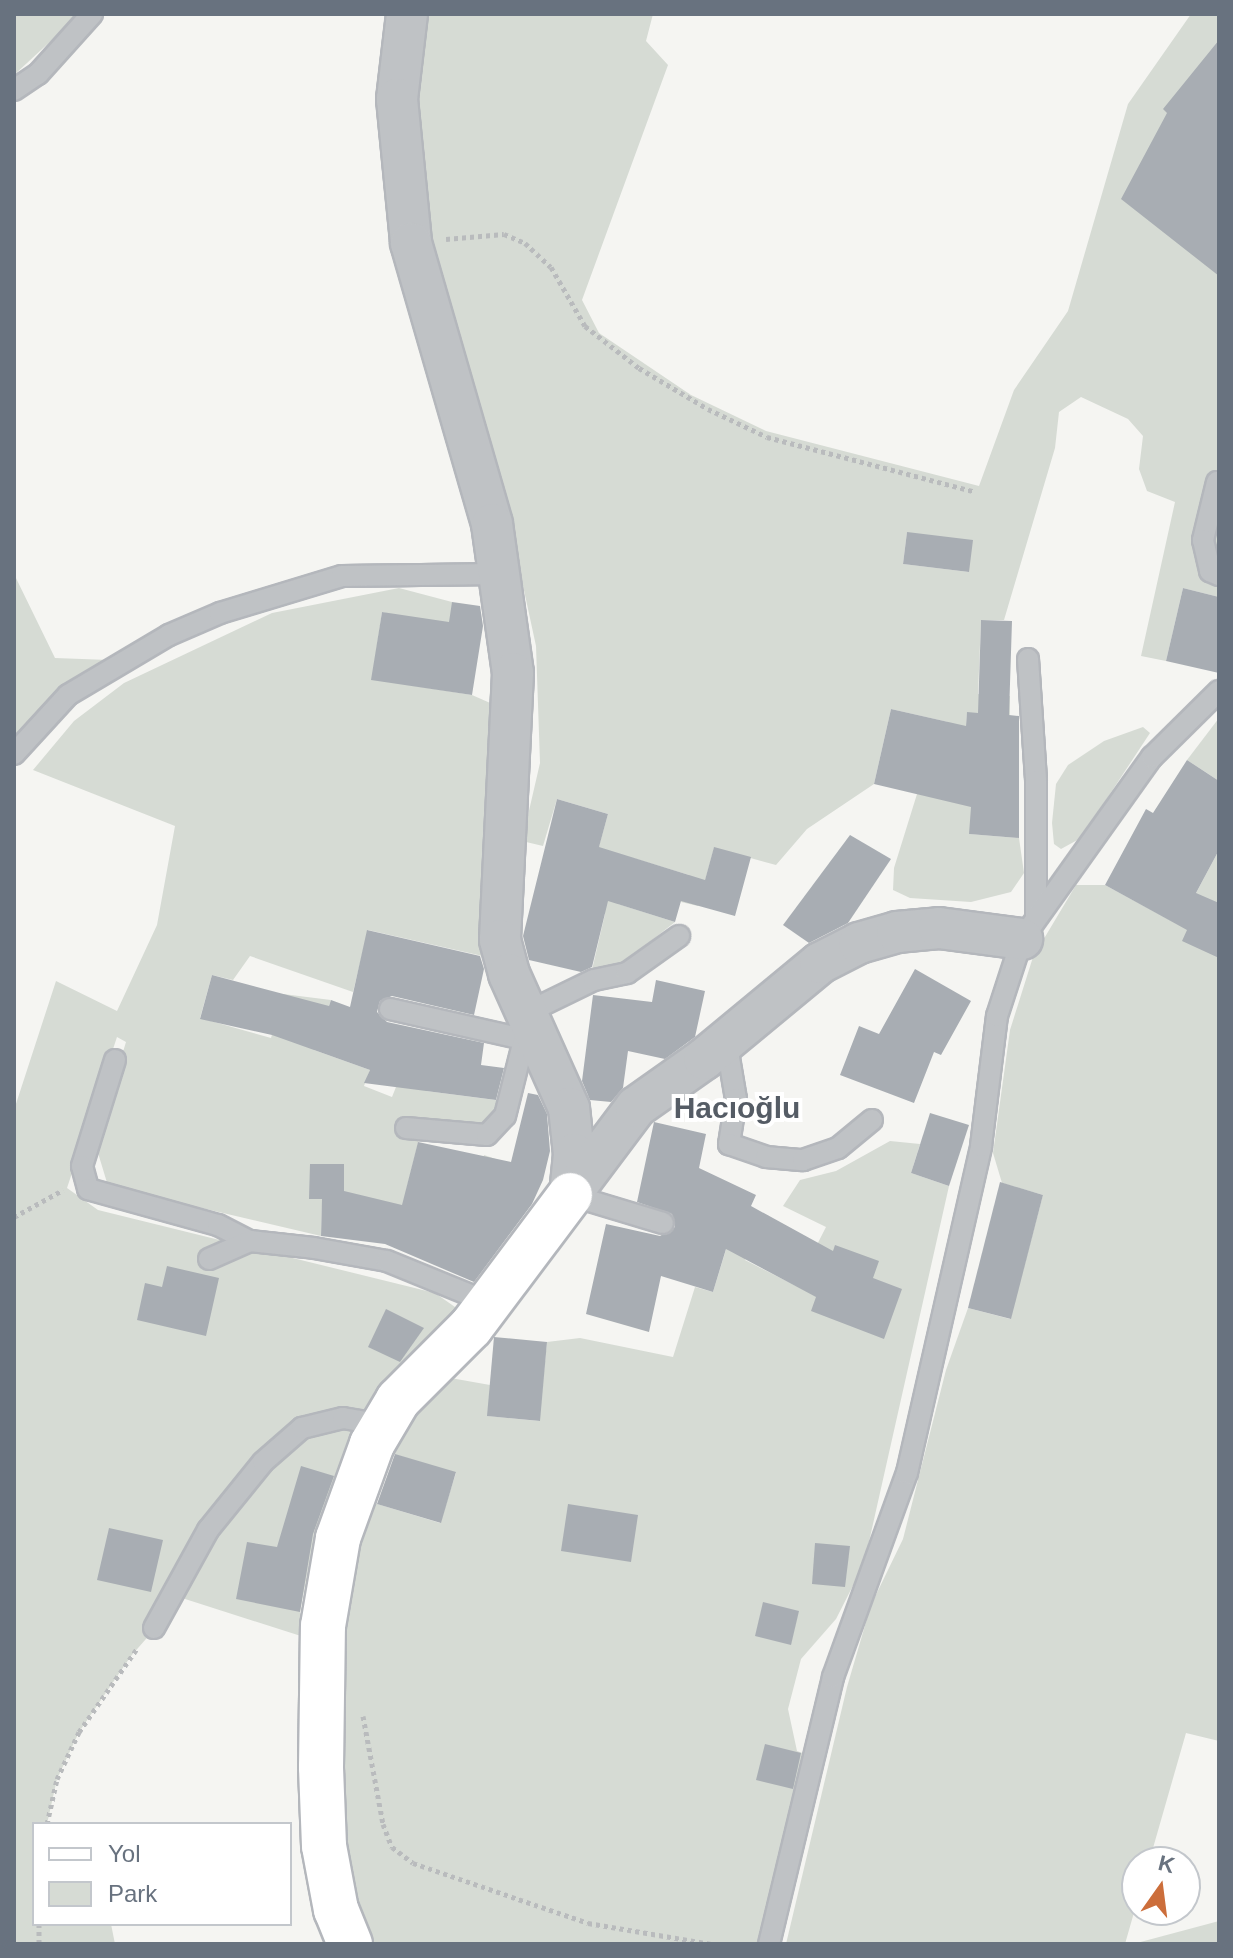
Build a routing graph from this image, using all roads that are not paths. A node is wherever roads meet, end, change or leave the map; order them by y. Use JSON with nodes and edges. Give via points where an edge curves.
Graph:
{"nodes":[{"id":1,"x":92,"y":14,"type":"edge"},
{"id":2,"x":407,"y":14,"type":"edge"},
{"id":3,"x":14,"y":90,"type":"edge"},
{"id":4,"x":1217,"y":482,"type":"dead end"},
{"id":5,"x":499,"y":574,"type":"junction"},
{"id":6,"x":1219,"y":575,"type":"edge"},
{"id":7,"x":1028,"y":659,"type":"dead end"},
{"id":8,"x":1219,"y":691,"type":"edge"},
{"id":9,"x":14,"y":754,"type":"edge"},
{"id":10,"x":1029,"y":928,"type":"junction"},
{"id":11,"x":679,"y":936,"type":"dead end"},
{"id":12,"x":390,"y":1009,"type":"dead end"},
{"id":13,"x":532,"y":1032,"type":"junction"},
{"id":14,"x":726,"y":1040,"type":"junction"},
{"id":15,"x":115,"y":1060,"type":"dead end"},
{"id":16,"x":872,"y":1120,"type":"dead end"},
{"id":17,"x":406,"y":1128,"type":"dead end"},
{"id":18,"x":570,"y":1195,"type":"junction"},
{"id":19,"x":663,"y":1223,"type":"dead end"},
{"id":20,"x":250,"y":1241,"type":"junction"},
{"id":21,"x":209,"y":1259,"type":"dead end"},
{"id":22,"x":490,"y":1303,"type":"junction"},
{"id":23,"x":384,"y":1425,"type":"junction"},
{"id":24,"x":154,"y":1628,"type":"road end"},
{"id":25,"x":350,"y":1944,"type":"edge"},
{"id":26,"x":769,"y":1944,"type":"edge"}],
"edges":[{"from":1,"to":3,"type":"lane","via":[[38,74]]},
{"from":2,"to":5,"type":"street","via":[[397,99],[400,168],[415,259],[492,524]]},
{"from":4,"to":6,"type":"lane","via":[[1203,540],[1210,571]]},
{"from":5,"to":9,"type":"lane","via":[[342,576],[220,613],[169,635],[68,695]]},
{"from":5,"to":13,"type":"street","via":[[513,673],[500,940]]},
{"from":7,"to":10,"type":"lane","via":[[1036,781]]},
{"from":8,"to":10,"type":"lane","via":[[1152,757]]},
{"from":10,"to":14,"type":"street","via":[[939,928],[859,943],[820,963]]},
{"from":10,"to":26,"type":"lane","via":[[997,1016],[981,1146],[907,1473],[833,1677]]},
{"from":11,"to":13,"type":"lane","via":[[627,973],[594,980]]},
{"from":12,"to":13,"type":"lane"},
{"from":13,"to":17,"type":"lane","via":[[505,1116],[487,1135]]},
{"from":13,"to":18,"type":"street","via":[[569,1108],[574,1154]]},
{"from":14,"to":16,"type":"lane","via":[[736,1099],[729,1144],[766,1157],[803,1160],[838,1148]]},
{"from":14,"to":18,"type":"street","via":[[636,1107]]},
{"from":15,"to":20,"type":"lane","via":[[82,1166],[88,1189],[116,1201],[218,1225]]},
{"from":18,"to":19,"type":"lane"},
{"from":18,"to":22,"type":"street"},
{"from":20,"to":21,"type":"lane"},
{"from":20,"to":22,"type":"lane","via":[[387,1261]]},
{"from":22,"to":23,"type":"street","via":[[398,1400]]},
{"from":23,"to":24,"type":"lane","via":[[343,1418],[302,1428],[263,1462],[208,1530]]},
{"from":23,"to":25,"type":"street","via":[[338,1538],[323,1626],[324,1846],[336,1910]]}]}
